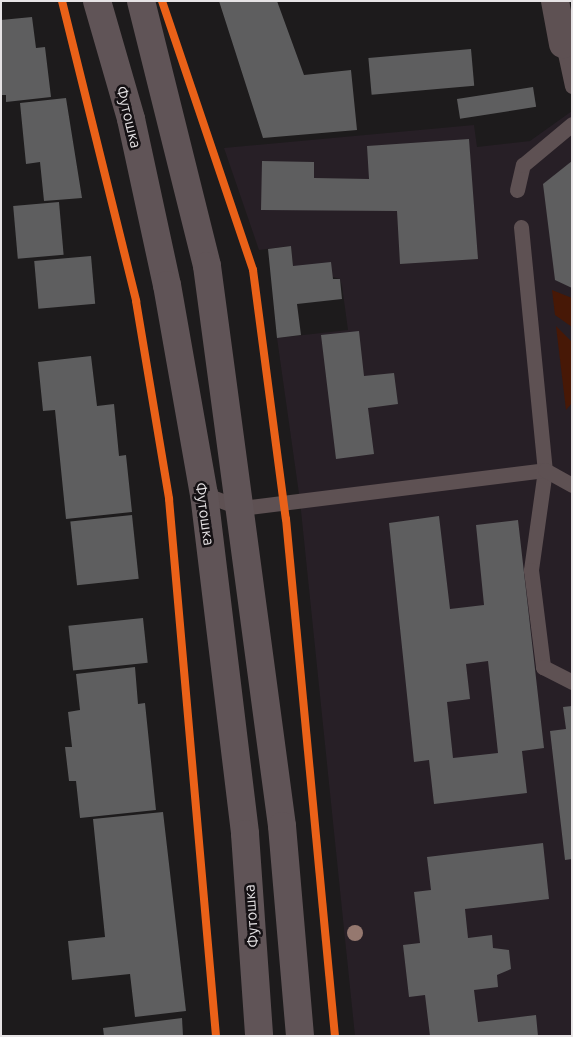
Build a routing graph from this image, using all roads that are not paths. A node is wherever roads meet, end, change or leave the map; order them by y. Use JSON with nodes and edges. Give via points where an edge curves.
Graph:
{"nodes":[{"id":1,"x":97,"y":1,"type":"edge"},
{"id":2,"x":141,"y":1,"type":"edge"},
{"id":3,"x":556,"y":1,"type":"edge"},
{"id":4,"x":562,"y":44,"type":"joint"},
{"id":5,"x":572,"y":86,"type":"edge"},
{"id":6,"x":572,"y":124,"type":"edge"},
{"id":7,"x":517,"y":190,"type":"dead end"},
{"id":8,"x":521,"y":227,"type":"dead end"},
{"id":9,"x":545,"y":470,"type":"junction"},
{"id":10,"x":572,"y":486,"type":"edge"},
{"id":11,"x":204,"y":494,"type":"junction"},
{"id":12,"x":241,"y":508,"type":"junction"},
{"id":13,"x":572,"y":682,"type":"edge"},
{"id":14,"x":259,"y":1036,"type":"edge"},
{"id":15,"x":300,"y":1036,"type":"edge"}],
"edges":[{"from":1,"to":11,"type":"main road","name":"Футошка","via":[[131,119],[167,284]]},
{"from":2,"to":12,"type":"main road","via":[[172,112],[207,266]]},
{"from":3,"to":4,"type":"street"},
{"from":4,"to":5,"type":"lane"},
{"from":6,"to":7,"type":"lane","via":[[524,165]]},
{"from":8,"to":9,"type":"lane"},
{"from":9,"to":10,"type":"lane"},
{"from":9,"to":12,"type":"lane"},
{"from":9,"to":13,"type":"lane","via":[[531,570],[542,667]]},
{"from":11,"to":12,"type":"lane"},
{"from":11,"to":14,"type":"main road","name":"Футошка","via":[[245,834]]},
{"from":12,"to":15,"type":"main road","via":[[282,826]]}]}
